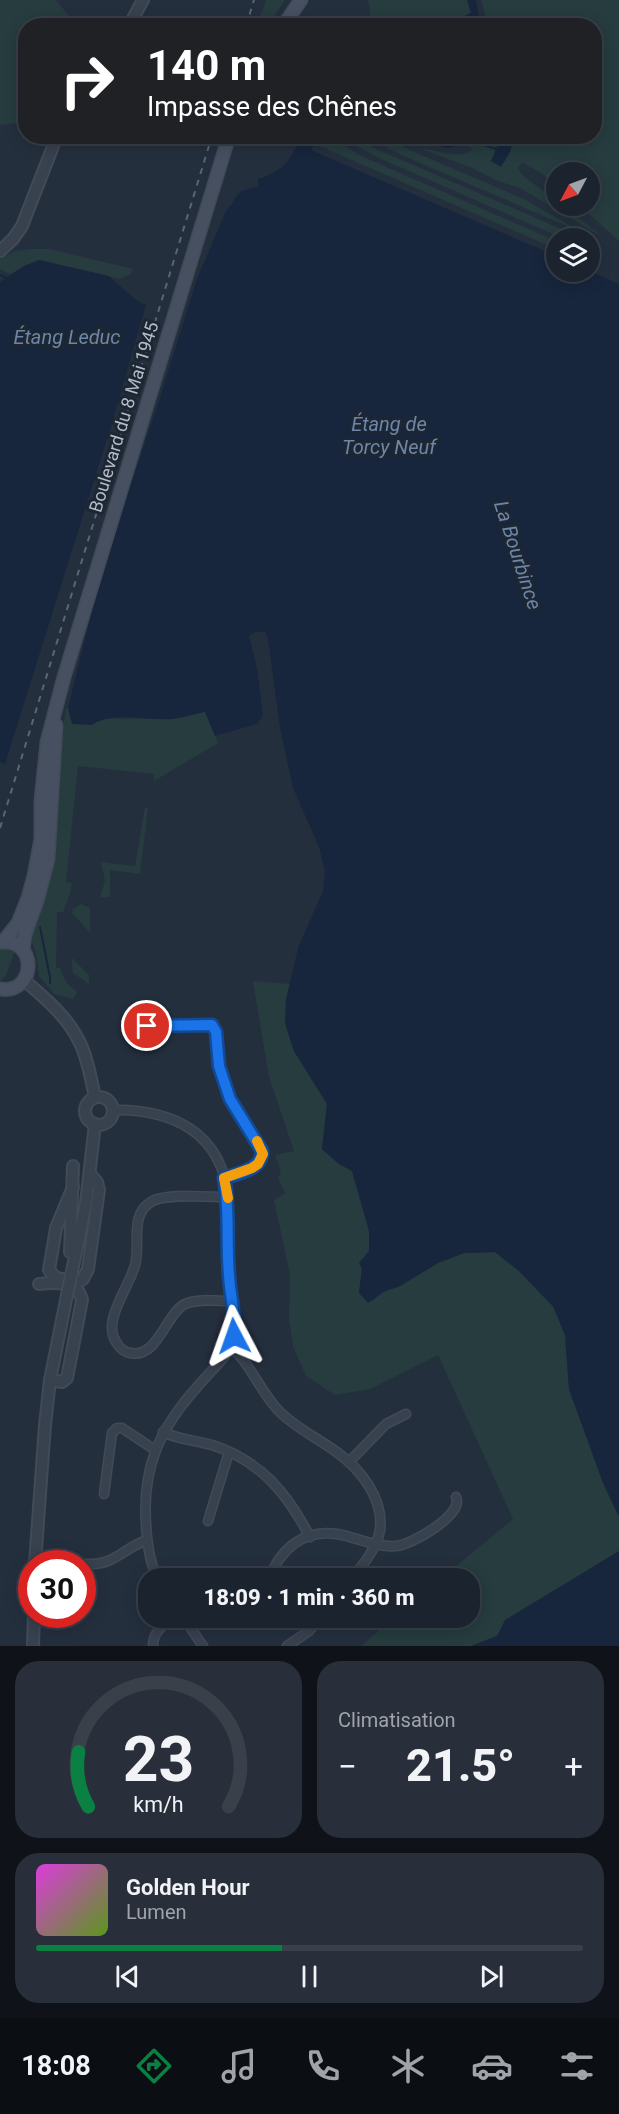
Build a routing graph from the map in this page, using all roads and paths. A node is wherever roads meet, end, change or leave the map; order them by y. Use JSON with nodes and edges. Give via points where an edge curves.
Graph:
{"nodes":[{"id":1,"x":143,"y":0,"type":"edge"},
{"id":2,"x":302,"y":1,"type":"edge"},
{"id":3,"x":133,"y":18,"type":"edge"},
{"id":4,"x":289,"y":18,"type":"edge"},
{"id":5,"x":54,"y":144,"type":"edge"},
{"id":6,"x":227,"y":144,"type":"edge"},
{"id":7,"x":2,"y":246,"type":"edge"},
{"id":8,"x":56,"y":709,"type":"junction"},
{"id":9,"x":1,"y":942,"type":"edge"},
{"id":10,"x":23,"y":950,"type":"junction"},
{"id":11,"x":24,"y":980,"type":"junction"},
{"id":12,"x":0,"y":989,"type":"edge"},
{"id":13,"x":147,"y":1026,"type":"dead end"},
{"id":14,"x":95,"y":1097,"type":"junction"},
{"id":15,"x":112,"y":1110,"type":"junction"},
{"id":16,"x":95,"y":1124,"type":"junction"},
{"id":17,"x":74,"y":1166,"type":"dead end"},
{"id":18,"x":90,"y":1174,"type":"junction"},
{"id":19,"x":224,"y":1178,"type":"junction"},
{"id":20,"x":73,"y":1187,"type":"junction"},
{"id":21,"x":228,"y":1197,"type":"junction"},
{"id":22,"x":71,"y":1276,"type":"junction"},
{"id":23,"x":39,"y":1284,"type":"dead end"},
{"id":24,"x":231,"y":1301,"type":"junction"},
{"id":25,"x":231,"y":1348,"type":"junction"},
{"id":26,"x":50,"y":1380,"type":"junction"},
{"id":27,"x":406,"y":1414,"type":"dead end"},
{"id":28,"x":163,"y":1432,"type":"junction"},
{"id":29,"x":155,"y":1450,"type":"junction"},
{"id":30,"x":229,"y":1452,"type":"junction"},
{"id":31,"x":349,"y":1462,"type":"junction"},
{"id":32,"x":104,"y":1494,"type":"dead end"},
{"id":33,"x":456,"y":1497,"type":"dead end"},
{"id":34,"x":208,"y":1521,"type":"dead end"},
{"id":35,"x":310,"y":1537,"type":"junction"},
{"id":36,"x":147,"y":1540,"type":"junction"},
{"id":37,"x":375,"y":1543,"type":"junction"},
{"id":38,"x":36,"y":1550,"type":"edge"},
{"id":39,"x":96,"y":1564,"type":"edge"},
{"id":40,"x":155,"y":1568,"type":"edge"},
{"id":41,"x":274,"y":1568,"type":"edge"},
{"id":42,"x":360,"y":1568,"type":"edge"},
{"id":43,"x":34,"y":1628,"type":"edge"},
{"id":44,"x":159,"y":1628,"type":"edge"},
{"id":45,"x":191,"y":1628,"type":"edge"},
{"id":46,"x":311,"y":1628,"type":"edge"},
{"id":47,"x":33,"y":1646,"type":"edge"},
{"id":48,"x":153,"y":1646,"type":"edge"},
{"id":49,"x":203,"y":1646,"type":"edge"},
{"id":50,"x":287,"y":1646,"type":"edge"}],
"edges":[{"from":1,"to":3,"type":"street"},
{"from":2,"to":4,"type":"main road"},
{"from":5,"to":7,"type":"street","via":[[25,219],[16,235]]},
{"from":6,"to":8,"type":"main road","name":"Boulevard du 8 Mai 1945"},
{"from":8,"to":9,"type":"main road","name":"Boulevard du 8 Mai 1945","via":[[46,742],[41,839],[34,876],[18,923]]},
{"from":8,"to":10,"type":"main road","name":"Boulevard du 8 Mai 1945","via":[[48,859]]},
{"from":9,"to":10,"type":"main road"},
{"from":10,"to":11,"type":"main road","name":"Boulevard du 8 Mai 1945","via":[[29,965]]},
{"from":11,"to":12,"type":"main road","via":[[12,989]]},
{"from":11,"to":14,"type":"street","via":[[74,1031]]},
{"from":13,"to":19,"type":"street","via":[[209,1024],[214,1028],[219,1066],[230,1099],[263,1154],[252,1168]]},
{"from":14,"to":15,"type":"street","via":[[108,1101]]},
{"from":14,"to":16,"type":"street","via":[[85,1109]]},
{"from":15,"to":16,"type":"street","via":[[107,1122]]},
{"from":15,"to":19,"type":"street","via":[[161,1115],[186,1126],[206,1141]]},
{"from":16,"to":18,"type":"street"},
{"from":17,"to":20,"type":"street"},
{"from":18,"to":20,"type":"street","via":[[99,1190],[88,1269],[79,1282],[56,1278],[48,1270],[56,1228]]},
{"from":18,"to":22,"type":"street"},
{"from":19,"to":21,"type":"street"},
{"from":20,"to":22,"type":"street"},
{"from":21,"to":24,"type":"street"},
{"from":21,"to":24,"type":"street","via":[[160,1197],[143,1208],[137,1222],[136,1261],[111,1322],[111,1331],[118,1346],[132,1354],[153,1344],[186,1303]]},
{"from":22,"to":26,"type":"street","bridge":true},
{"from":23,"to":26,"type":"street","via":[[63,1283],[74,1287],[82,1300],[67,1378],[62,1382]]},
{"from":24,"to":25,"type":"street","via":[[235,1324]]},
{"from":25,"to":28,"type":"street","via":[[180,1406]]},
{"from":25,"to":31,"type":"street","via":[[277,1410]]},
{"from":26,"to":38,"type":"street"},
{"from":27,"to":31,"type":"street","via":[[386,1424]]},
{"from":28,"to":29,"type":"street"},
{"from":28,"to":30,"type":"street"},
{"from":29,"to":32,"type":"street","via":[[117,1428],[112,1434]]},
{"from":29,"to":36,"type":"street","via":[[146,1481]]},
{"from":30,"to":34,"type":"street"},
{"from":30,"to":35,"type":"street","via":[[252,1464],[274,1483]]},
{"from":31,"to":37,"type":"street","via":[[369,1486],[377,1504],[380,1532]]},
{"from":33,"to":37,"type":"street","via":[[457,1505],[451,1516],[421,1535],[396,1546]]},
{"from":35,"to":37,"type":"street","via":[[336,1534]]},
{"from":35,"to":41,"type":"street","via":[[280,1555]]},
{"from":36,"to":39,"type":"street","via":[[111,1561]]},
{"from":36,"to":40,"type":"street"},
{"from":37,"to":42,"type":"street"},
{"from":43,"to":47,"type":"street"},
{"from":44,"to":48,"type":"street"},
{"from":45,"to":49,"type":"street"},
{"from":46,"to":50,"type":"street"}]}
